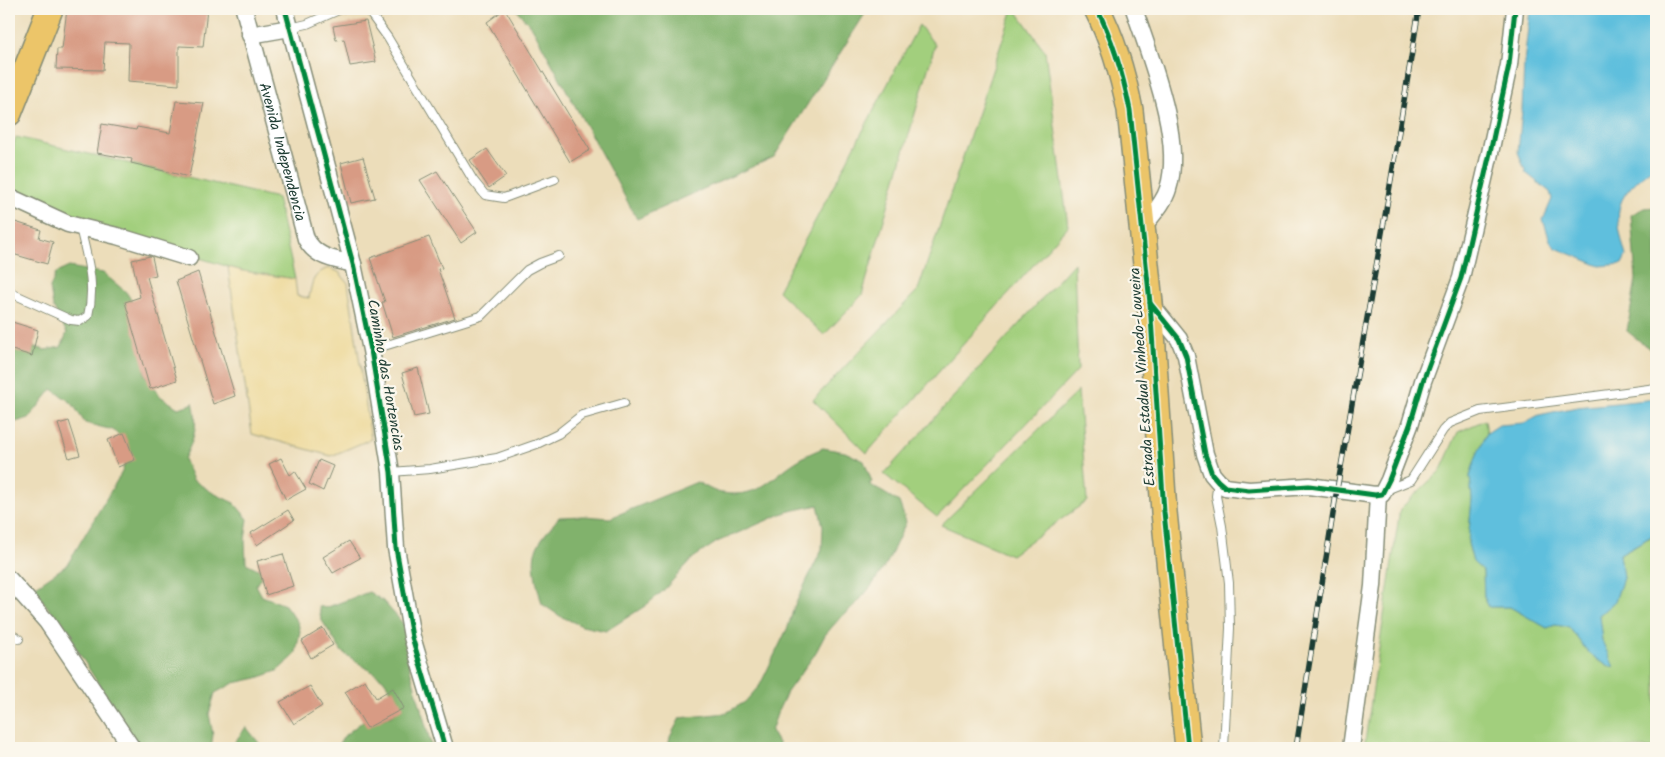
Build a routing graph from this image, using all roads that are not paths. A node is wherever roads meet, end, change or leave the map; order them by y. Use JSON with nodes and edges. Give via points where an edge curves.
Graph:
{"nodes":[{"id":1,"x":244,"y":9,"type":"edge"},
{"id":2,"x":285,"y":9,"type":"edge"},
{"id":3,"x":340,"y":9,"type":"edge"},
{"id":4,"x":366,"y":9,"type":"edge"},
{"id":5,"x":1097,"y":9,"type":"edge"},
{"id":6,"x":1134,"y":9,"type":"edge"},
{"id":7,"x":1515,"y":9,"type":"edge"},
{"id":8,"x":45,"y":11,"type":"edge"},
{"id":9,"x":290,"y":28,"type":"junction"},
{"id":10,"x":250,"y":35,"type":"junction"},
{"id":11,"x":9,"y":113,"type":"edge"},
{"id":12,"x":555,"y":179,"type":"dead end"},
{"id":13,"x":9,"y":200,"type":"edge"},
{"id":14,"x":80,"y":227,"type":"junction"},
{"id":15,"x":1143,"y":227,"type":"junction"},
{"id":16,"x":559,"y":256,"type":"dead end"},
{"id":17,"x":189,"y":258,"type":"dead end"},
{"id":18,"x":353,"y":264,"type":"junction"},
{"id":19,"x":9,"y":292,"type":"edge"},
{"id":20,"x":1150,"y":303,"type":"junction"},
{"id":21,"x":370,"y":350,"type":"junction"},
{"id":22,"x":1656,"y":388,"type":"edge"},
{"id":23,"x":624,"y":403,"type":"dead end"},
{"id":24,"x":391,"y":472,"type":"junction"},
{"id":25,"x":1218,"y":481,"type":"junction"},
{"id":26,"x":1381,"y":493,"type":"junction"},
{"id":27,"x":9,"y":579,"type":"edge"},
{"id":28,"x":9,"y":633,"type":"edge"},
{"id":29,"x":19,"y":639,"type":"dead end"},
{"id":30,"x":132,"y":748,"type":"edge"},
{"id":31,"x":445,"y":748,"type":"edge"},
{"id":32,"x":1188,"y":748,"type":"edge"},
{"id":33,"x":1224,"y":748,"type":"edge"},
{"id":34,"x":1351,"y":748,"type":"edge"}],
"edges":[{"from":1,"to":10,"type":"street","name":"Avenida Independencia"},
{"from":2,"to":9,"type":"street","name":"Caminho das Hortencias"},
{"from":3,"to":9,"type":"lane"},
{"from":4,"to":12,"type":"lane","via":[[388,38],[485,195],[504,198]]},
{"from":5,"to":15,"type":"main road","name":"Estrada Estadual Vinhedo-Louveira","via":[[1125,86]]},
{"from":6,"to":15,"type":"street","via":[[1164,101],[1172,151],[1168,190]]},
{"from":7,"to":26,"type":"street","via":[[1509,65],[1461,278],[1410,425]]},
{"from":8,"to":11,"type":"main road"},
{"from":9,"to":10,"type":"street"},
{"from":9,"to":18,"type":"street","name":"Caminho das Hortencias"},
{"from":10,"to":18,"type":"street","name":"Avenida Independencia","via":[[306,239],[322,257]]},
{"from":13,"to":14,"type":"street"},
{"from":14,"to":17,"type":"street"},
{"from":14,"to":19,"type":"lane","via":[[91,274],[88,316],[71,320]]},
{"from":15,"to":20,"type":"main road","name":"Estrada Estadual Vinhedo-Louveira"},
{"from":16,"to":21,"type":"lane","via":[[527,270],[481,316]]},
{"from":18,"to":21,"type":"street","name":"Caminho das Hortencias"},
{"from":20,"to":25,"type":"street","via":[[1179,339],[1186,356],[1204,454]]},
{"from":20,"to":32,"type":"main road","name":"Estrada Estadual Vinhedo-Louveira","via":[[1164,512]]},
{"from":21,"to":24,"type":"street","name":"Caminho das Hortencias"},
{"from":22,"to":26,"type":"lane","via":[[1480,411],[1450,423],[1411,480]]},
{"from":23,"to":24,"type":"lane","via":[[582,415],[551,438],[497,458]]},
{"from":24,"to":31,"type":"street","name":"Caminho das Hortencias","via":[[396,548],[412,638]]},
{"from":25,"to":26,"type":"street","via":[[1225,486],[1249,490],[1309,486]]},
{"from":25,"to":33,"type":"lane","via":[[1216,496],[1229,583]]},
{"from":26,"to":34,"type":"street","via":[[1373,586]]},
{"from":27,"to":30,"type":"street","via":[[47,622]]},
{"from":28,"to":29,"type":"lane"}]}
